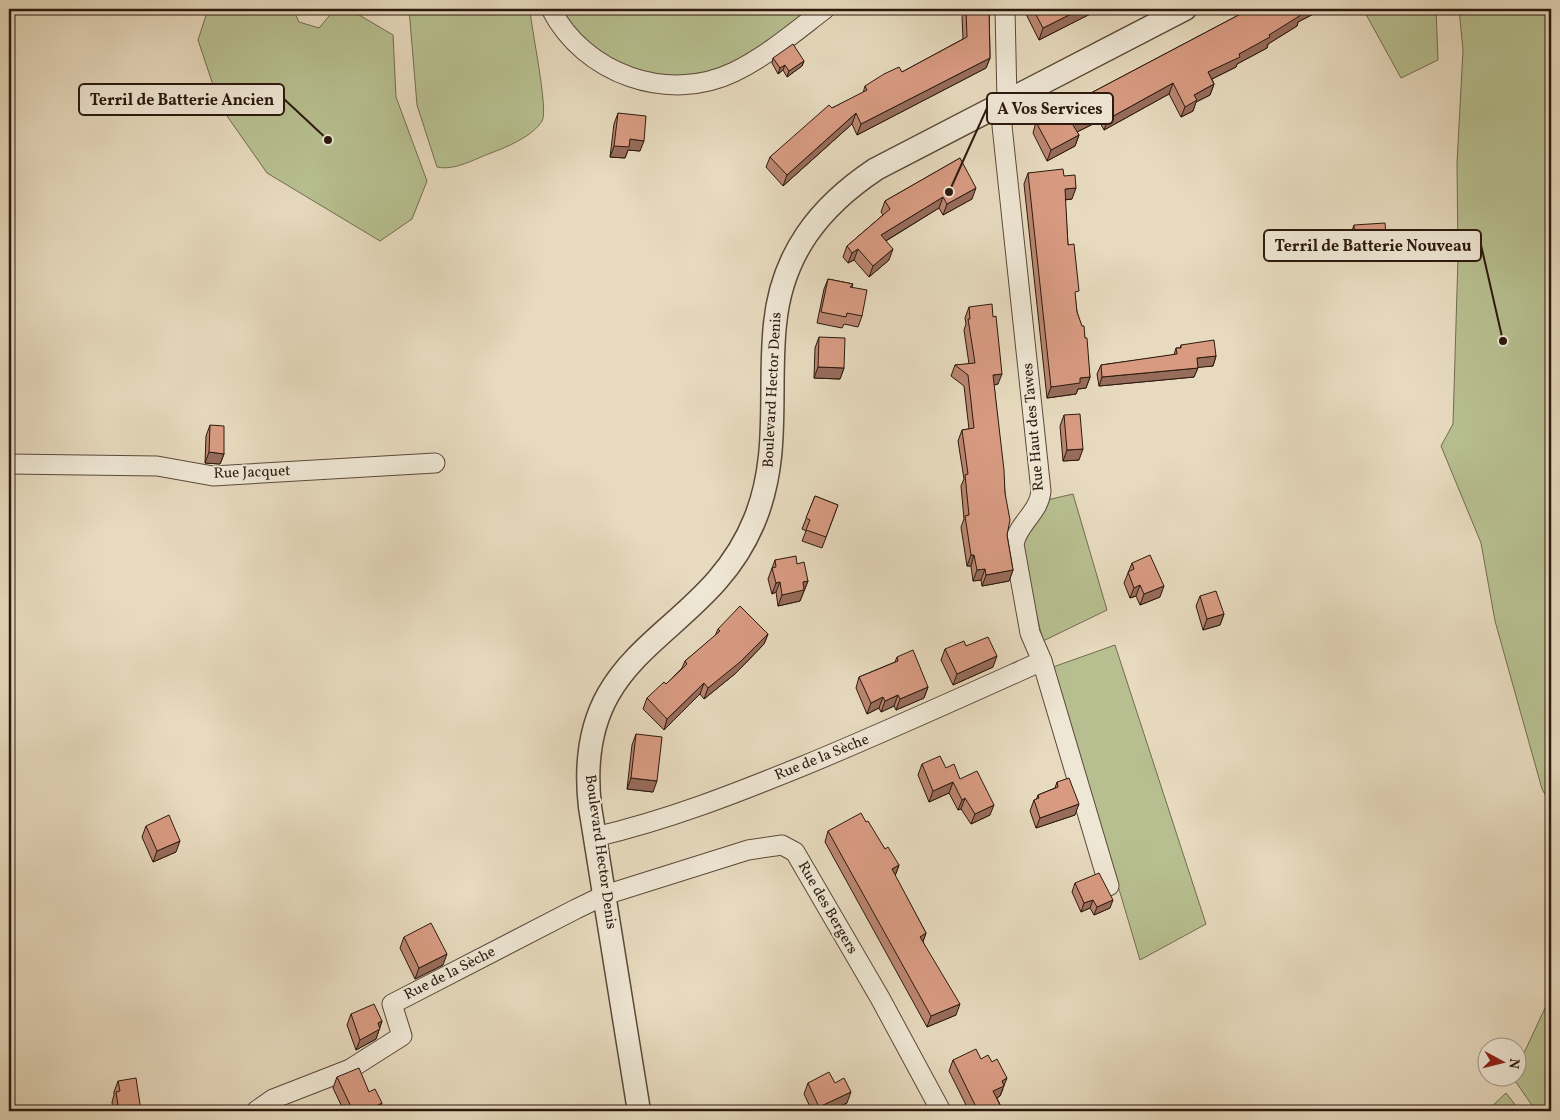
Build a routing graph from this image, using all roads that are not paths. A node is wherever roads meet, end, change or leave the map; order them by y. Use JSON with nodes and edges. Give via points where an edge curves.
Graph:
{"nodes":[{"id":1,"x":550,"y":9,"type":"edge"},
{"id":2,"x":825,"y":9,"type":"edge"},
{"id":3,"x":1005,"y":9,"type":"edge"},
{"id":4,"x":1185,"y":9,"type":"edge"},
{"id":5,"x":1007,"y":101,"type":"junction"},
{"id":6,"x":435,"y":462,"type":"dead end"},
{"id":7,"x":9,"y":464,"type":"edge"},
{"id":8,"x":1042,"y":662,"type":"junction"},
{"id":9,"x":595,"y":837,"type":"junction"},
{"id":10,"x":1109,"y":886,"type":"dead end"},
{"id":11,"x":605,"y":895,"type":"junction"},
{"id":12,"x":256,"y":1111,"type":"edge"},
{"id":13,"x":639,"y":1111,"type":"edge"},
{"id":14,"x":941,"y":1111,"type":"edge"}],
"edges":[{"from":1,"to":2,"type":"street","via":[[575,42],[606,66],[635,79],[672,86],[706,82],[740,69]]},
{"from":3,"to":5,"type":"street","name":"Rue Haut des Tawes"},
{"from":4,"to":5,"type":"street","name":"Boulevard Hector Denis"},
{"from":5,"to":8,"type":"street","name":"Rue Haut des Tawes","via":[[1002,126],[1041,491],[1040,501],[1016,533],[1014,544],[1030,633]]},
{"from":5,"to":9,"type":"street","name":"Boulevard Hector Denis","via":[[876,169],[821,214],[800,246],[784,278],[778,302],[771,456],[768,479],[755,519],[723,576],[633,659],[606,696],[593,731],[588,761],[587,781]]},
{"from":6,"to":7,"type":"street","name":"Rue Jacquet","via":[[214,476],[157,466]]},
{"from":8,"to":9,"type":"street","name":"Rue de la Sèche","via":[[747,789],[672,818]]},
{"from":8,"to":10,"type":"street","name":"Rue Haut des Tawes"},
{"from":9,"to":11,"type":"street","name":"Boulevard Hector Denis"},
{"from":11,"to":12,"type":"street","name":"Rue de la Sèche","via":[[392,1004],[402,1036],[350,1069],[273,1099]]},
{"from":11,"to":13,"type":"street","name":"Boulevard Hector Denis"},
{"from":11,"to":14,"type":"street","name":"Rue des Bergers","via":[[748,850],[782,845],[795,852]]}]}
